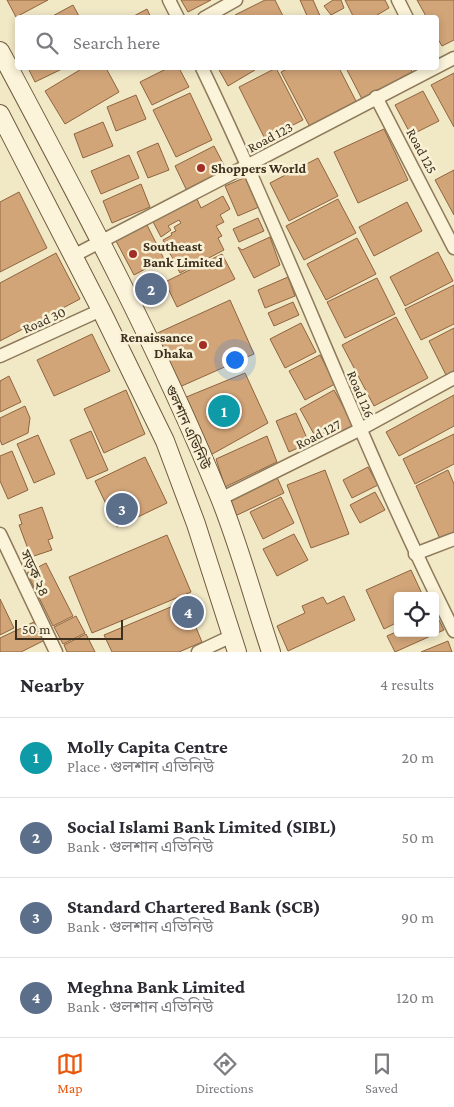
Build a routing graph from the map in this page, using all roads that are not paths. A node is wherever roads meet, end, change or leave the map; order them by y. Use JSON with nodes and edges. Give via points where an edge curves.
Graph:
{"nodes":[{"id":1,"x":169,"y":0,"type":"edge"},
{"id":2,"x":236,"y":0,"type":"edge"},
{"id":3,"x":398,"y":0,"type":"edge"},
{"id":4,"x":176,"y":15,"type":"edge"},
{"id":5,"x":209,"y":15,"type":"edge"},
{"id":6,"x":406,"y":15,"type":"edge"},
{"id":7,"x":0,"y":51,"type":"edge"},
{"id":8,"x":454,"y":58,"type":"edge"},
{"id":9,"x":439,"y":65,"type":"edge"},
{"id":10,"x":203,"y":70,"type":"edge"},
{"id":11,"x":429,"y":70,"type":"edge"},
{"id":12,"x":376,"y":97,"type":"junction"},
{"id":13,"x":0,"y":114,"type":"edge"},
{"id":14,"x":249,"y":165,"type":"junction"},
{"id":15,"x":452,"y":239,"type":"edge"},
{"id":16,"x":101,"y":242,"type":"junction"},
{"id":17,"x":73,"y":256,"type":"junction"},
{"id":18,"x":101,"y":310,"type":"junction"},
{"id":19,"x":0,"y":356,"type":"edge"},
{"id":20,"x":454,"y":378,"type":"edge"},
{"id":21,"x":359,"y":430,"type":"junction"},
{"id":22,"x":220,"y":499,"type":"junction"},
{"id":23,"x":0,"y":534,"type":"edge"},
{"id":24,"x":454,"y":539,"type":"edge"},
{"id":25,"x":415,"y":554,"type":"junction"},
{"id":26,"x":454,"y":631,"type":"edge"},
{"id":27,"x":235,"y":644,"type":"edge"},
{"id":28,"x":56,"y":652,"type":"edge"},
{"id":29,"x":198,"y":652,"type":"edge"},
{"id":30,"x":271,"y":652,"type":"edge"}],
"edges":[{"from":1,"to":4,"type":"street"},
{"from":2,"to":5,"type":"street"},
{"from":3,"to":6,"type":"street"},
{"from":7,"to":16,"type":"main road","name":"গুলশান এভিনিউ"},
{"from":8,"to":9,"type":"street","name":"Road 123"},
{"from":10,"to":14,"type":"street","name":"Road 126"},
{"from":11,"to":12,"type":"street","name":"Road 123"},
{"from":12,"to":14,"type":"street","name":"Road 123"},
{"from":12,"to":15,"type":"street","name":"Road 125"},
{"from":13,"to":17,"type":"main road","name":"গুলশান এভিনিউ"},
{"from":14,"to":16,"type":"street","name":"Road 123"},
{"from":14,"to":21,"type":"street","name":"Road 126"},
{"from":16,"to":17,"type":"street","name":"Road 123"},
{"from":16,"to":22,"type":"main road","name":"গুলশান এভিনিউ"},
{"from":17,"to":18,"type":"main road","name":"গুলশান এভিনিউ"},
{"from":18,"to":19,"type":"street","name":"Road 30"},
{"from":18,"to":27,"type":"main road","name":"গুলশান এভিনিউ","via":[[164,441],[196,524]]},
{"from":20,"to":21,"type":"street","name":"Road 127"},
{"from":21,"to":22,"type":"street","name":"Road 127"},
{"from":21,"to":25,"type":"street","name":"Road 126"},
{"from":22,"to":30,"type":"main road","name":"গুলশান এভিনিউ"},
{"from":23,"to":28,"type":"street","name":"সড়ক ২৪"},
{"from":24,"to":25,"type":"street"},
{"from":25,"to":26,"type":"street","name":"Road 126"},
{"from":27,"to":29,"type":"street"}]}
